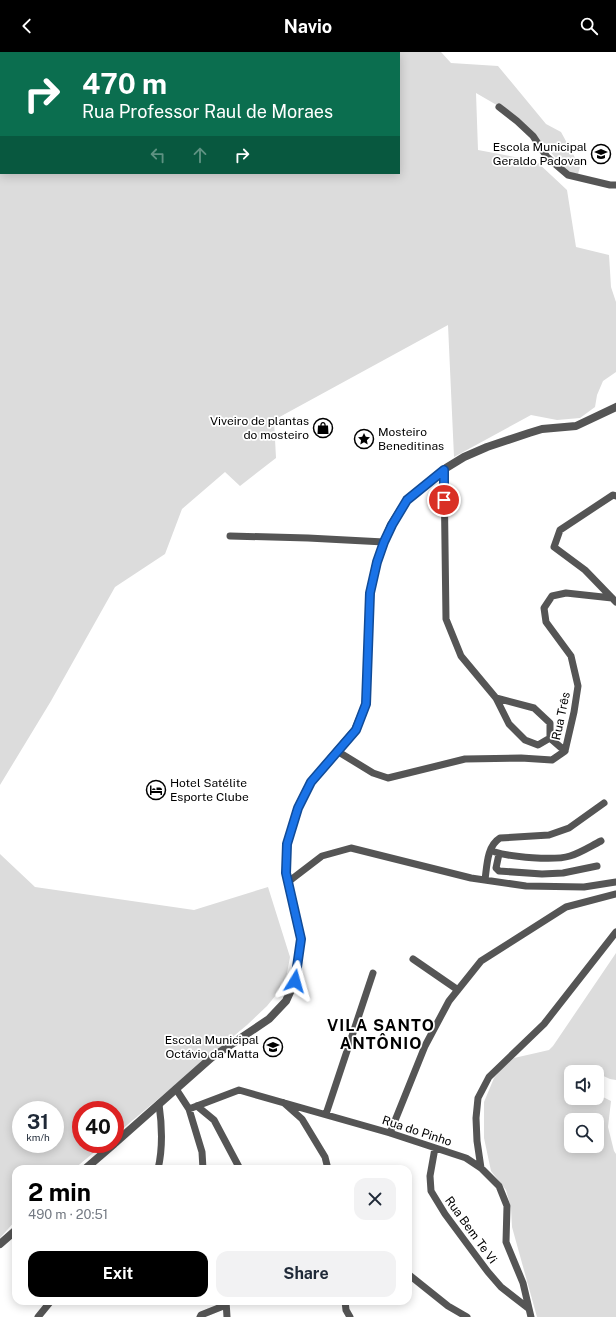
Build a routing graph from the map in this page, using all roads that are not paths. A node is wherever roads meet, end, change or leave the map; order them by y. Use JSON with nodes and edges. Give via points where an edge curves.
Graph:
{"nodes":[{"id":1,"x":499,"y":107,"type":"dead end"},
{"id":2,"x":616,"y":186,"type":"edge"},
{"id":3,"x":616,"y":407,"type":"edge"},
{"id":4,"x":444,"y":470,"type":"junction"},
{"id":5,"x":616,"y":496,"type":"edge"},
{"id":6,"x":230,"y":536,"type":"dead end"},
{"id":7,"x":384,"y":542,"type":"junction"},
{"id":8,"x":614,"y":600,"type":"edge"},
{"id":9,"x":496,"y":698,"type":"junction"},
{"id":10,"x":550,"y":738,"type":"junction"},
{"id":11,"x":565,"y":750,"type":"junction"},
{"id":12,"x":337,"y":751,"type":"junction"},
{"id":13,"x":604,"y":803,"type":"dead end"},
{"id":14,"x":601,"y":841,"type":"dead end"},
{"id":15,"x":490,"y":851,"type":"junction"},
{"id":16,"x":499,"y":854,"type":"junction"},
{"id":17,"x":597,"y":866,"type":"dead end"},
{"id":18,"x":485,"y":880,"type":"junction"},
{"id":19,"x":288,"y":882,"type":"junction"},
{"id":20,"x":616,"y":882,"type":"edge"},
{"id":21,"x":616,"y":894,"type":"edge"},
{"id":22,"x":616,"y":932,"type":"edge"},
{"id":23,"x":413,"y":960,"type":"dead end"},
{"id":24,"x":372,"y":973,"type":"dead end"},
{"id":25,"x":458,"y":990,"type":"junction"},
{"id":26,"x":176,"y":1089,"type":"junction"},
{"id":27,"x":282,"y":1102,"type":"junction"},
{"id":28,"x":159,"y":1104,"type":"junction"},
{"id":29,"x":197,"y":1106,"type":"junction"},
{"id":30,"x":189,"y":1109,"type":"junction"},
{"id":31,"x":326,"y":1114,"type":"junction"},
{"id":32,"x":390,"y":1133,"type":"junction"},
{"id":33,"x":124,"y":1134,"type":"edge"},
{"id":34,"x":435,"y":1148,"type":"junction"},
{"id":35,"x":103,"y":1153,"type":"edge"},
{"id":36,"x":89,"y":1165,"type":"edge"},
{"id":37,"x":159,"y":1165,"type":"edge"},
{"id":38,"x":202,"y":1165,"type":"edge"},
{"id":39,"x":238,"y":1165,"type":"edge"},
{"id":40,"x":327,"y":1165,"type":"edge"},
{"id":41,"x":481,"y":1168,"type":"junction"},
{"id":42,"x":12,"y":1234,"type":"edge"},
{"id":43,"x":0,"y":1244,"type":"edge"},
{"id":44,"x":412,"y":1277,"type":"edge"},
{"id":45,"x":48,"y":1305,"type":"edge"},
{"id":46,"x":222,"y":1305,"type":"edge"},
{"id":47,"x":226,"y":1305,"type":"edge"},
{"id":48,"x":345,"y":1305,"type":"edge"},
{"id":49,"x":528,"y":1308,"type":"junction"},
{"id":50,"x":38,"y":1317,"type":"edge"},
{"id":51,"x":200,"y":1317,"type":"edge"},
{"id":52,"x":227,"y":1317,"type":"edge"},
{"id":53,"x":350,"y":1317,"type":"edge"},
{"id":54,"x":467,"y":1317,"type":"edge"},
{"id":55,"x":532,"y":1317,"type":"edge"}],
"edges":[{"from":1,"to":2,"type":"street","via":[[533,136],[547,157],[568,175]]},
{"from":3,"to":4,"type":"street","via":[[576,426],[542,429],[487,447],[464,457]]},
{"from":4,"to":7,"type":"street","via":[[407,500]]},
{"from":4,"to":9,"type":"street","via":[[446,619],[460,656]]},
{"from":5,"to":8,"type":"street","via":[[613,495],[560,530],[554,546],[585,570]]},
{"from":6,"to":7,"type":"street"},
{"from":7,"to":12,"type":"street","via":[[370,593],[366,704],[356,730]]},
{"from":8,"to":11,"type":"street","name":"Rua Três","via":[[566,593],[552,596],[544,608],[546,622],[571,656],[578,686]]},
{"from":9,"to":10,"type":"street","via":[[534,708],[550,723]]},
{"from":9,"to":10,"type":"street","via":[[509,724],[525,740],[538,745]]},
{"from":10,"to":11,"type":"street"},
{"from":11,"to":12,"type":"street","name":"Rua Três","via":[[552,760],[465,758],[388,778],[373,773]]},
{"from":12,"to":19,"type":"street","via":[[311,782],[298,808],[287,844]]},
{"from":13,"to":15,"type":"street","via":[[569,828],[549,835],[500,838],[494,841]]},
{"from":14,"to":16,"type":"street","via":[[571,856],[561,858]]},
{"from":15,"to":16,"type":"street"},
{"from":15,"to":18,"type":"street"},
{"from":16,"to":17,"type":"street","via":[[496,868],[499,871],[563,873]]},
{"from":18,"to":19,"type":"street","via":[[351,848],[322,856]]},
{"from":18,"to":20,"type":"street","via":[[526,886],[584,887]]},
{"from":19,"to":26,"type":"street","via":[[301,939],[295,981],[286,1001],[269,1019],[211,1058]]},
{"from":21,"to":25,"type":"street","via":[[566,907],[481,961]]},
{"from":22,"to":41,"type":"street","via":[[544,1024],[489,1077],[478,1098],[476,1118]]},
{"from":23,"to":25,"type":"street"},
{"from":24,"to":31,"type":"street"},
{"from":25,"to":32,"type":"street","via":[[449,1001],[425,1046]]},
{"from":26,"to":28,"type":"street"},
{"from":26,"to":30,"type":"street"},
{"from":27,"to":29,"type":"street","name":"Rua do Pinho","via":[[240,1090]]},
{"from":27,"to":31,"type":"street","name":"Rua do Pinho"},
{"from":27,"to":40,"type":"street","via":[[302,1119],[325,1157]]},
{"from":28,"to":33,"type":"street"},
{"from":28,"to":37,"type":"street","via":[[162,1121]]},
{"from":29,"to":30,"type":"street","name":"Rua do Pinho"},
{"from":29,"to":39,"type":"street","via":[[214,1120]]},
{"from":30,"to":38,"type":"street","via":[[202,1152]]},
{"from":31,"to":32,"type":"street","name":"Rua do Pinho"},
{"from":32,"to":34,"type":"street","name":"Rua do Pinho"},
{"from":34,"to":41,"type":"street","name":"Rua do Pinho","via":[[466,1158]]},
{"from":34,"to":49,"type":"street","name":"Rua Bem Te Vi","via":[[430,1176],[431,1191],[488,1272],[501,1287]]},
{"from":35,"to":36,"type":"street"},
{"from":41,"to":49,"type":"street","name":"Rua do Pinho","via":[[498,1186],[507,1206],[506,1242],[524,1283]]},
{"from":42,"to":43,"type":"street"},
{"from":44,"to":54,"type":"street","via":[[448,1306]]},
{"from":45,"to":50,"type":"street"},
{"from":46,"to":51,"type":"street"},
{"from":47,"to":52,"type":"street"},
{"from":48,"to":53,"type":"street"},
{"from":49,"to":55,"type":"street","name":"Rua do Pinho"}]}
